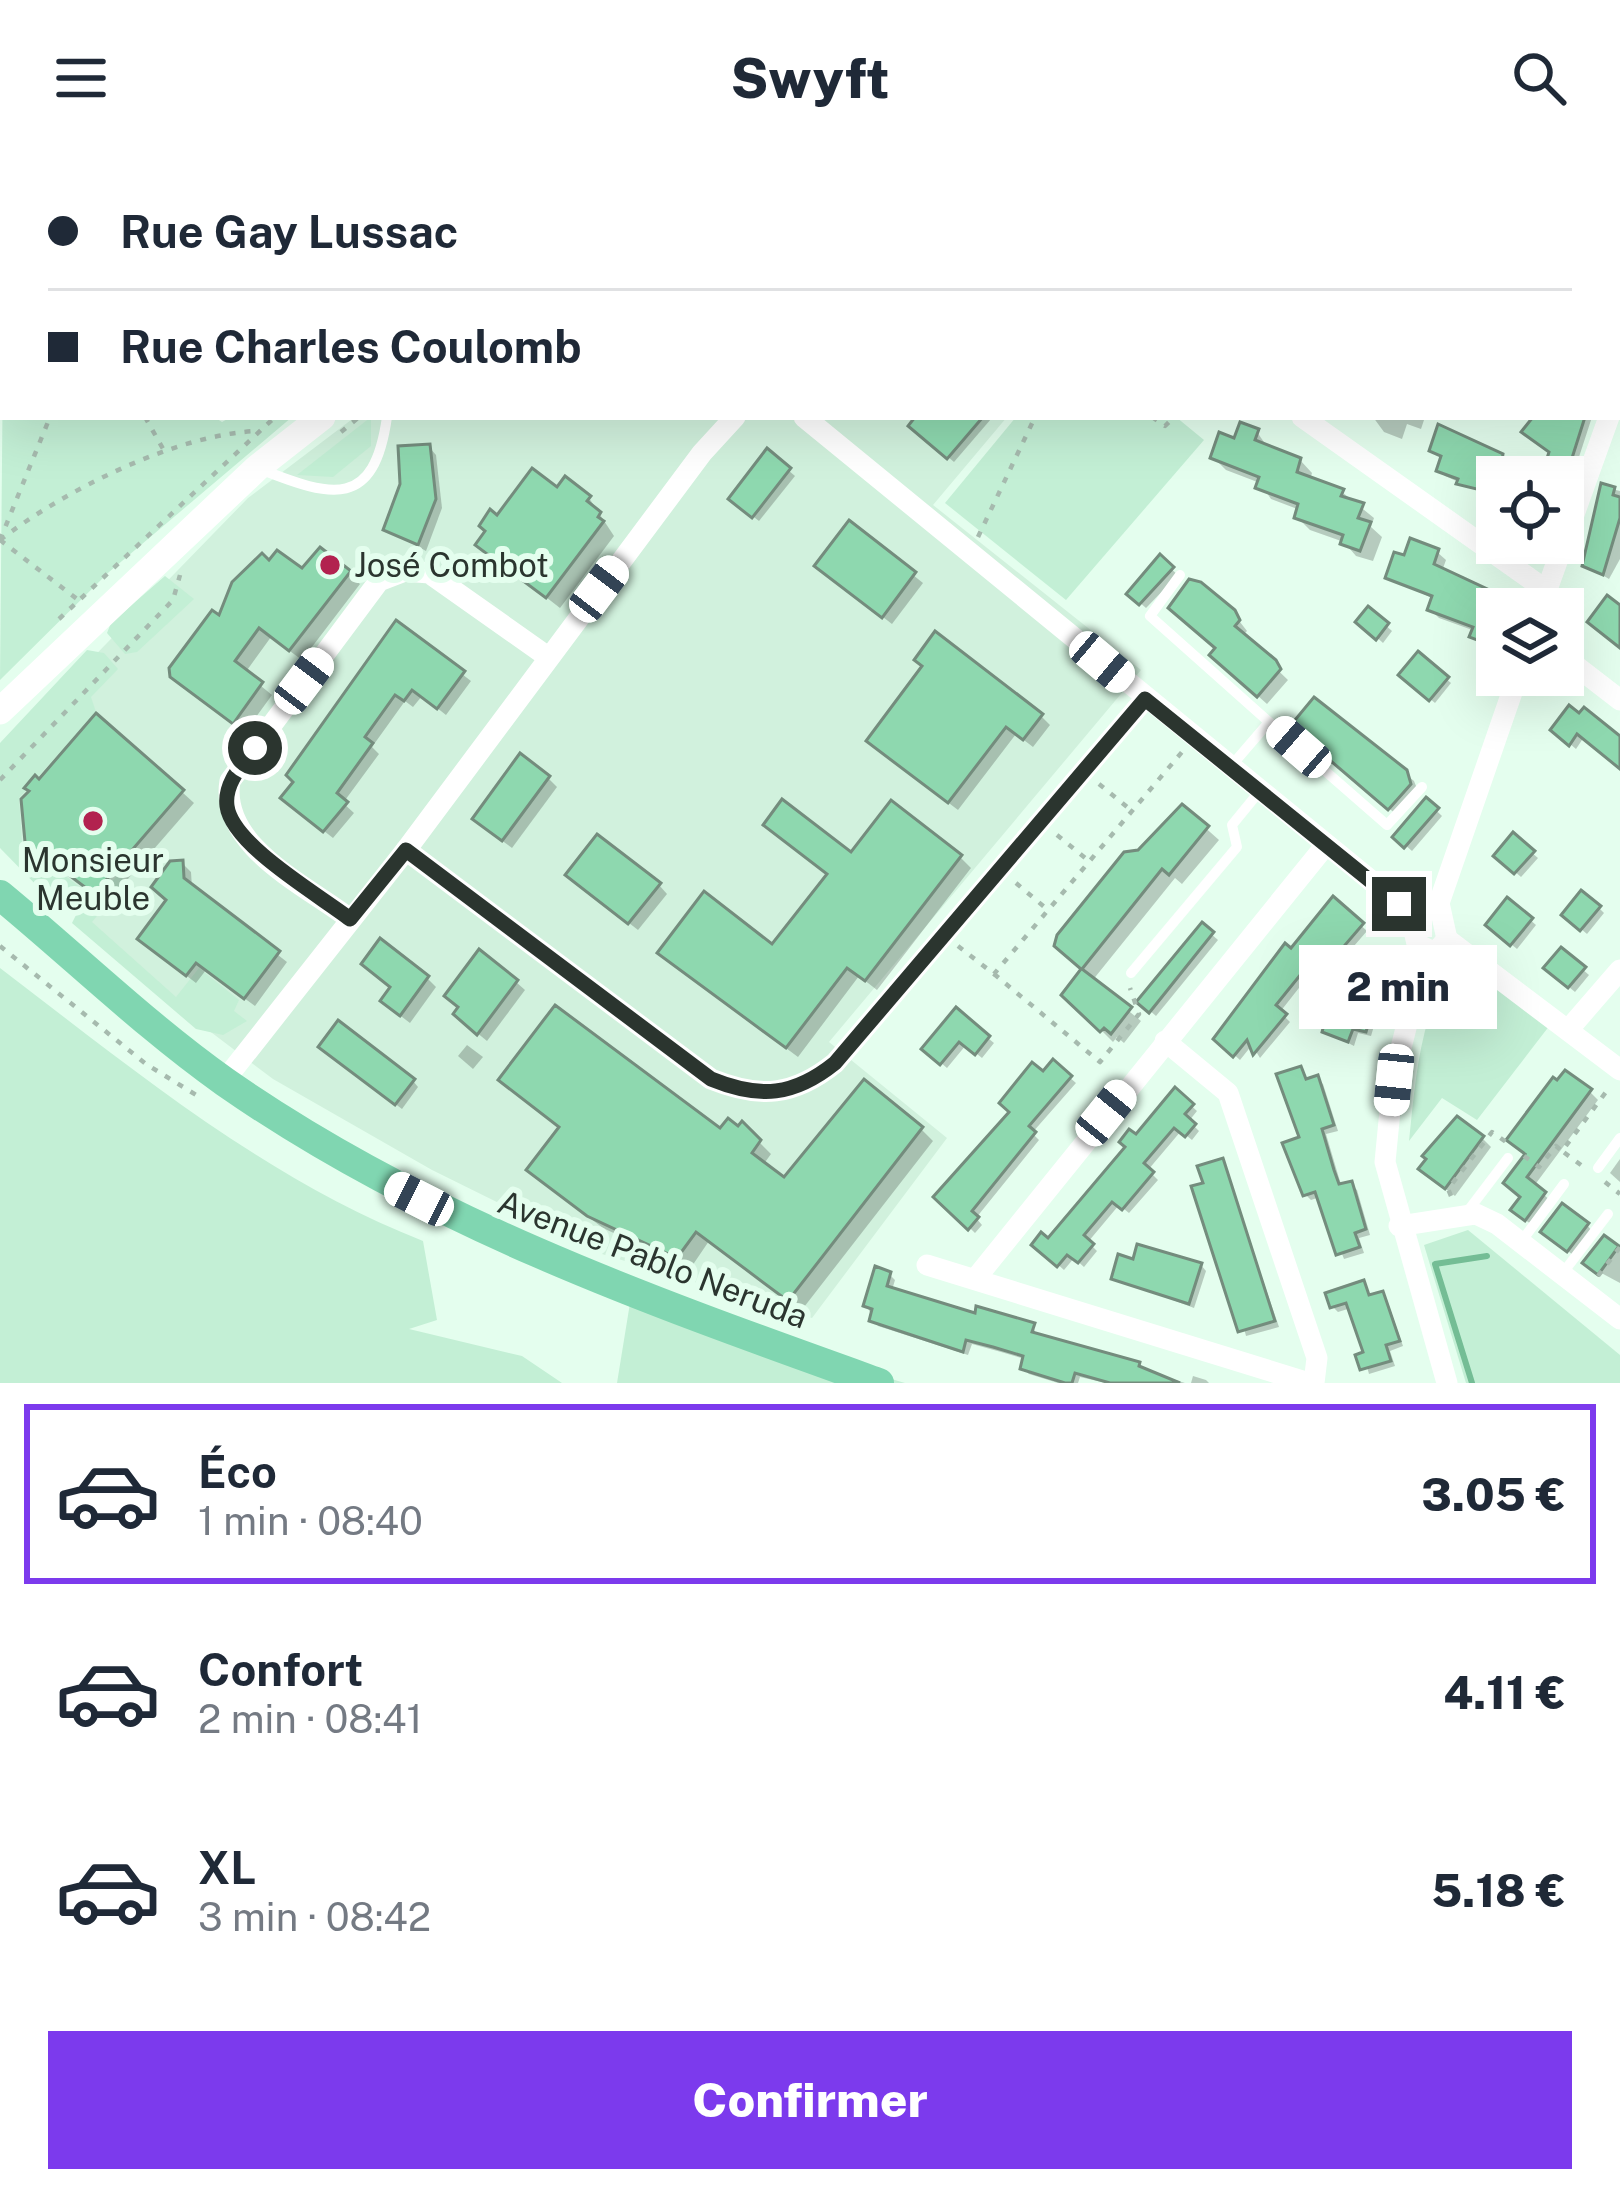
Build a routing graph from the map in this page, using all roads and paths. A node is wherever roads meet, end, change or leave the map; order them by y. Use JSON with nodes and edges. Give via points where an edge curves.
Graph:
{"nodes":[{"id":1,"x":49,"y":420,"type":"edge"},
{"id":2,"x":147,"y":420,"type":"edge"},
{"id":3,"x":270,"y":420,"type":"edge"},
{"id":4,"x":387,"y":420,"type":"edge"},
{"id":5,"x":733,"y":420,"type":"edge"},
{"id":6,"x":807,"y":420,"type":"edge"},
{"id":7,"x":1034,"y":420,"type":"edge"},
{"id":8,"x":1306,"y":420,"type":"edge"},
{"id":9,"x":1608,"y":420,"type":"edge"},
{"id":10,"x":325,"y":429,"type":"edge"},
{"id":11,"x":256,"y":431,"type":"junction"},
{"id":12,"x":166,"y":454,"type":"junction"},
{"id":13,"x":257,"y":468,"type":"junction"},
{"id":14,"x":0,"y":540,"type":"edge"},
{"id":15,"x":971,"y":553,"type":"junction"},
{"id":16,"x":193,"y":563,"type":"dead end"},
{"id":17,"x":1180,"y":575,"type":"dead end"},
{"id":18,"x":1528,"y":588,"type":"edge"},
{"id":19,"x":1547,"y":588,"type":"edge"},
{"id":20,"x":76,"y":599,"type":"junction"},
{"id":21,"x":49,"y":631,"type":"dead end"},
{"id":22,"x":548,"y":657,"type":"junction"},
{"id":23,"x":1584,"y":672,"type":"edge"},
{"id":24,"x":1511,"y":696,"type":"edge"},
{"id":25,"x":1145,"y":699,"type":"junction"},
{"id":26,"x":1620,"y":700,"type":"edge"},
{"id":27,"x":0,"y":711,"type":"edge"},
{"id":28,"x":1269,"y":722,"type":"junction"},
{"id":29,"x":1193,"y":738,"type":"junction"},
{"id":30,"x":1230,"y":768,"type":"junction"},
{"id":31,"x":1083,"y":772,"type":"junction"},
{"id":32,"x":0,"y":780,"type":"edge"},
{"id":33,"x":1422,"y":787,"type":"dead end"},
{"id":34,"x":1259,"y":791,"type":"junction"},
{"id":35,"x":1132,"y":811,"type":"junction"},
{"id":36,"x":1040,"y":821,"type":"junction"},
{"id":37,"x":1325,"y":846,"type":"junction"},
{"id":38,"x":406,"y":850,"type":"junction"},
{"id":39,"x":1089,"y":861,"type":"junction"},
{"id":40,"x":1000,"y":869,"type":"junction"},
{"id":41,"x":0,"y":895,"type":"edge"},
{"id":42,"x":1439,"y":903,"type":"junction"},
{"id":43,"x":1048,"y":910,"type":"junction"},
{"id":44,"x":1413,"y":915,"type":"junction"},
{"id":45,"x":350,"y":919,"type":"junction"},
{"id":46,"x":944,"y":935,"type":"junction"},
{"id":47,"x":1447,"y":939,"type":"junction"},
{"id":48,"x":1425,"y":952,"type":"junction"},
{"id":49,"x":1620,"y":970,"type":"edge"},
{"id":50,"x":994,"y":974,"type":"junction"},
{"id":51,"x":1131,"y":974,"type":"joint"},
{"id":52,"x":1568,"y":1030,"type":"junction"},
{"id":53,"x":1165,"y":1041,"type":"junction"},
{"id":54,"x":1620,"y":1072,"type":"edge"},
{"id":55,"x":224,"y":1081,"type":"junction"},
{"id":56,"x":1620,"y":1138,"type":"edge"},
{"id":57,"x":1508,"y":1158,"type":"dead end"},
{"id":58,"x":1598,"y":1168,"type":"dead end"},
{"id":59,"x":1564,"y":1184,"type":"dead end"},
{"id":60,"x":1620,"y":1194,"type":"edge"},
{"id":61,"x":1465,"y":1214,"type":"junction"},
{"id":62,"x":1608,"y":1214,"type":"dead end"},
{"id":63,"x":1399,"y":1226,"type":"junction"},
{"id":64,"x":1521,"y":1242,"type":"junction"},
{"id":65,"x":1620,"y":1247,"type":"edge"},
{"id":66,"x":927,"y":1265,"type":"dead end"},
{"id":67,"x":1562,"y":1274,"type":"junction"},
{"id":68,"x":976,"y":1278,"type":"junction"},
{"id":69,"x":1586,"y":1292,"type":"junction"},
{"id":70,"x":1620,"y":1318,"type":"edge"},
{"id":71,"x":879,"y":1383,"type":"edge"},
{"id":72,"x":1311,"y":1383,"type":"edge"},
{"id":73,"x":1447,"y":1383,"type":"edge"}],
"edges":[{"from":1,"to":14,"type":"path"},
{"from":2,"to":12,"type":"path"},
{"from":3,"to":11,"type":"path"},
{"from":4,"to":13,"type":"lane","via":[[381,460],[357,486],[316,491]]},
{"from":5,"to":22,"type":"street"},
{"from":6,"to":15,"type":"street"},
{"from":7,"to":15,"type":"path"},
{"from":8,"to":18,"type":"street"},
{"from":9,"to":19,"type":"street"},
{"from":10,"to":13,"type":"main road"},
{"from":11,"to":12,"type":"path","via":[[211,434]]},
{"from":11,"to":20,"type":"path"},
{"from":12,"to":14,"type":"path","via":[[44,506]]},
{"from":13,"to":27,"type":"main road"},
{"from":14,"to":20,"type":"path"},
{"from":15,"to":25,"type":"street"},
{"from":16,"to":32,"type":"path","via":[[177,578],[173,600]]},
{"from":17,"to":28,"type":"lane","via":[[1150,616]]},
{"from":20,"to":21,"type":"path"},
{"from":22,"to":38,"type":"street"},
{"from":22,"to":45,"type":"street","via":[[429,573],[379,581],[230,782],[226,804],[250,844]]},
{"from":23,"to":26,"type":"street"},
{"from":24,"to":42,"type":"street"},
{"from":25,"to":29,"type":"street"},
{"from":25,"to":31,"type":"street"},
{"from":28,"to":30,"type":"lane"},
{"from":28,"to":33,"type":"lane","via":[[1387,825]]},
{"from":29,"to":30,"type":"street"},
{"from":29,"to":35,"type":"path"},
{"from":30,"to":34,"type":"street"},
{"from":31,"to":35,"type":"path"},
{"from":31,"to":36,"type":"street"},
{"from":34,"to":37,"type":"street"},
{"from":34,"to":51,"type":"lane","via":[[1232,825],[1237,847]]},
{"from":35,"to":39,"type":"path"},
{"from":36,"to":39,"type":"path"},
{"from":36,"to":40,"type":"street"},
{"from":37,"to":44,"type":"street"},
{"from":37,"to":53,"type":"street"},
{"from":38,"to":45,"type":"street"},
{"from":38,"to":46,"type":"street","via":[[711,1079],[741,1091],[773,1095],[809,1083]]},
{"from":39,"to":43,"type":"path"},
{"from":40,"to":43,"type":"path"},
{"from":40,"to":46,"type":"street"},
{"from":41,"to":55,"type":"main road","name":"Avenue Pablo Neruda"},
{"from":42,"to":44,"type":"street","via":[[1415,906]]},
{"from":42,"to":47,"type":"street"},
{"from":43,"to":50,"type":"path"},
{"from":44,"to":48,"type":"street"},
{"from":45,"to":55,"type":"street"},
{"from":46,"to":50,"type":"path"},
{"from":47,"to":48,"type":"street"},
{"from":47,"to":52,"type":"street"},
{"from":48,"to":63,"type":"street","via":[[1394,1080],[1385,1162]]},
{"from":49,"to":52,"type":"street"},
{"from":50,"to":51,"type":"path","via":[[1100,1062],[1139,1014],[1129,997]]},
{"from":52,"to":54,"type":"street"},
{"from":53,"to":68,"type":"street"},
{"from":53,"to":72,"type":"street","via":[[1228,1093],[1317,1358]]},
{"from":54,"to":60,"type":"path","via":[[1562,1150]]},
{"from":55,"to":71,"type":"main road","name":"Avenue Pablo Neruda","via":[[478,1230]]},
{"from":56,"to":58,"type":"lane"},
{"from":57,"to":61,"type":"lane"},
{"from":59,"to":64,"type":"lane"},
{"from":61,"to":63,"type":"street"},
{"from":61,"to":64,"type":"street","via":[[1497,1223]]},
{"from":62,"to":67,"type":"lane"},
{"from":63,"to":73,"type":"street"},
{"from":64,"to":67,"type":"street"},
{"from":65,"to":69,"type":"path"},
{"from":66,"to":68,"type":"street"},
{"from":67,"to":69,"type":"street"},
{"from":68,"to":72,"type":"street"},
{"from":69,"to":70,"type":"street"}]}
